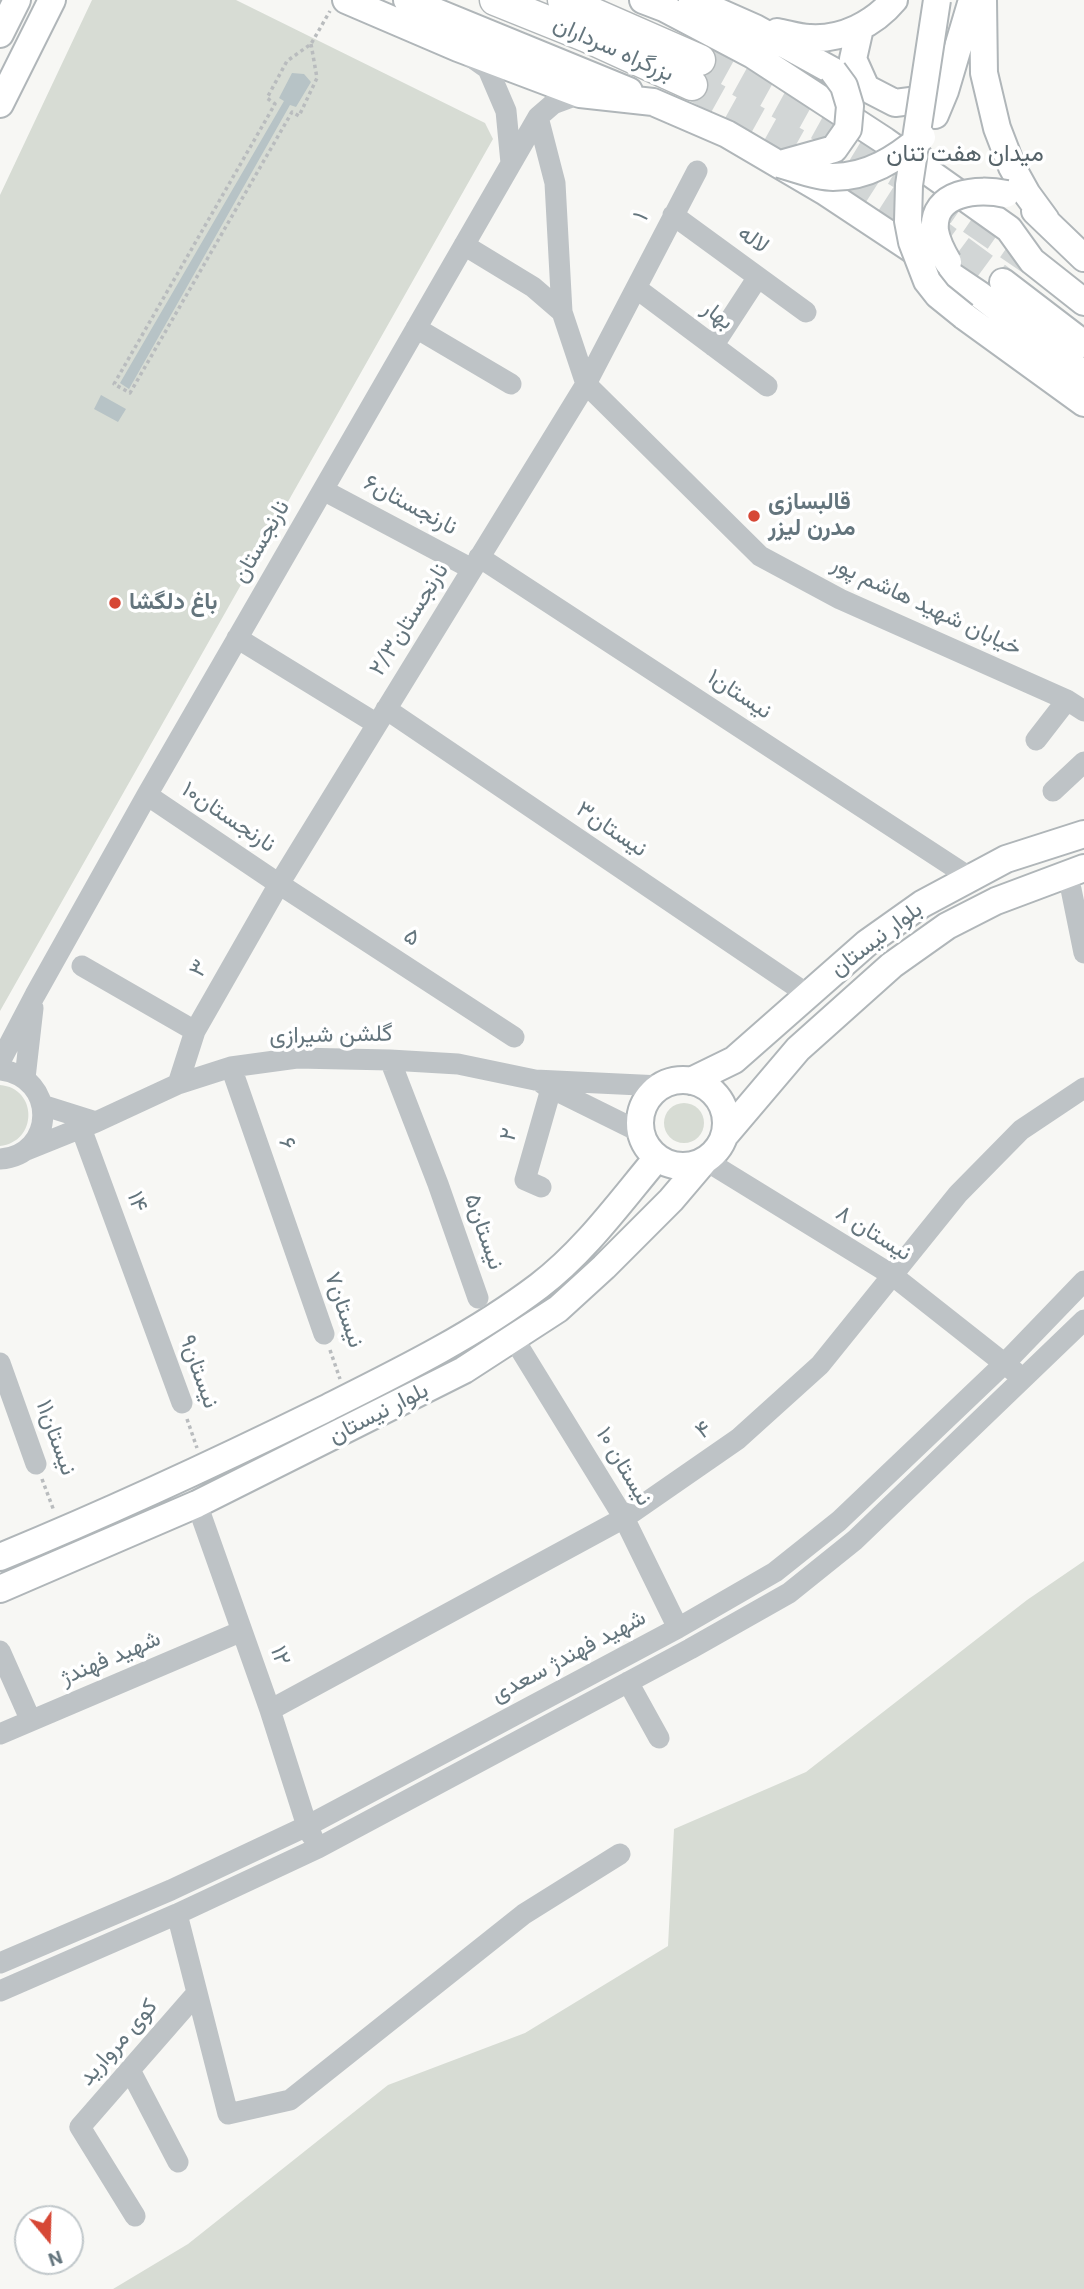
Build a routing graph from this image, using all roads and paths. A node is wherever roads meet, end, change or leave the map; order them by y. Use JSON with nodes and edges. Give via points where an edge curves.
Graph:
{"nodes":[{"id":1,"x":18,"y":0,"type":"edge"},
{"id":2,"x":52,"y":0,"type":"edge"},
{"id":3,"x":407,"y":0,"type":"edge"},
{"id":4,"x":495,"y":0,"type":"edge"},
{"id":5,"x":563,"y":0,"type":"edge"},
{"id":6,"x":643,"y":0,"type":"edge"},
{"id":7,"x":692,"y":0,"type":"edge"},
{"id":8,"x":894,"y":0,"type":"edge"},
{"id":9,"x":937,"y":0,"type":"edge"},
{"id":10,"x":972,"y":0,"type":"edge"},
{"id":11,"x":983,"y":0,"type":"edge"},
{"id":12,"x":338,"y":5,"type":"edge"},
{"id":13,"x":755,"y":28,"type":"junction"},
{"id":14,"x":860,"y":28,"type":"junction"},
{"id":15,"x":0,"y":34,"type":"edge"},
{"id":16,"x":312,"y":44,"type":"junction"},
{"id":17,"x":458,"y":48,"type":"junction"},
{"id":18,"x":949,"y":76,"type":"junction"},
{"id":19,"x":580,"y":94,"type":"junction"},
{"id":20,"x":653,"y":102,"type":"junction"},
{"id":21,"x":0,"y":104,"type":"edge"},
{"id":22,"x":538,"y":117,"type":"junction"},
{"id":23,"x":511,"y":163,"type":"junction"},
{"id":24,"x":779,"y":164,"type":"junction"},
{"id":25,"x":697,"y":171,"type":"dead end"},
{"id":26,"x":673,"y":215,"type":"junction"},
{"id":27,"x":1046,"y":220,"type":"junction"},
{"id":28,"x":464,"y":245,"type":"junction"},
{"id":29,"x":1084,"y":258,"type":"edge"},
{"id":30,"x":758,"y":277,"type":"junction"},
{"id":31,"x":1003,"y":282,"type":"tunnel mouth"},
{"id":32,"x":636,"y":288,"type":"junction"},
{"id":33,"x":1084,"y":302,"type":"edge"},
{"id":34,"x":972,"y":305,"type":"junction"},
{"id":35,"x":562,"y":312,"type":"junction"},
{"id":36,"x":806,"y":312,"type":"dead end"},
{"id":37,"x":416,"y":328,"type":"junction"},
{"id":38,"x":1084,"y":344,"type":"edge"},
{"id":39,"x":713,"y":346,"type":"junction"},
{"id":40,"x":1084,"y":374,"type":"edge"},
{"id":41,"x":511,"y":384,"type":"dead end"},
{"id":42,"x":586,"y":384,"type":"junction"},
{"id":43,"x":767,"y":386,"type":"dead end"},
{"id":44,"x":1084,"y":402,"type":"edge"},
{"id":45,"x":323,"y":490,"type":"junction"},
{"id":46,"x":476,"y":563,"type":"junction"},
{"id":47,"x":237,"y":638,"type":"junction"},
{"id":48,"x":1075,"y":705,"type":"edge"},
{"id":49,"x":382,"y":717,"type":"junction"},
{"id":50,"x":1036,"y":740,"type":"dead end"},
{"id":51,"x":1084,"y":762,"type":"edge"},
{"id":52,"x":1053,"y":791,"type":"dead end"},
{"id":53,"x":147,"y":795,"type":"junction"},
{"id":54,"x":1084,"y":834,"type":"edge"},
{"id":55,"x":969,"y":877,"type":"junction"},
{"id":56,"x":1078,"y":878,"type":"edge"},
{"id":57,"x":279,"y":884,"type":"junction"},
{"id":58,"x":1084,"y":953,"type":"edge"},
{"id":59,"x":82,"y":966,"type":"dead end"},
{"id":60,"x":807,"y":994,"type":"junction"},
{"id":61,"x":35,"y":995,"type":"junction"},
{"id":62,"x":195,"y":1031,"type":"junction"},
{"id":63,"x":514,"y":1037,"type":"dead end"},
{"id":64,"x":390,"y":1060,"type":"junction"},
{"id":65,"x":0,"y":1062,"type":"edge"},
{"id":66,"x":231,"y":1068,"type":"junction"},
{"id":67,"x":0,"y":1070,"type":"edge"},
{"id":68,"x":25,"y":1078,"type":"junction"},
{"id":69,"x":691,"y":1081,"type":"junction"},
{"id":70,"x":178,"y":1084,"type":"junction"},
{"id":71,"x":543,"y":1084,"type":"junction"},
{"id":72,"x":661,"y":1086,"type":"junction"},
{"id":73,"x":1084,"y":1088,"type":"edge"},
{"id":74,"x":43,"y":1105,"type":"junction"},
{"id":75,"x":89,"y":1125,"type":"junction"},
{"id":76,"x":640,"y":1132,"type":"junction"},
{"id":77,"x":724,"y":1135,"type":"junction"},
{"id":78,"x":8,"y":1157,"type":"edge"},
{"id":79,"x":657,"y":1158,"type":"junction"},
{"id":80,"x":705,"y":1160,"type":"junction"},
{"id":81,"x":541,"y":1187,"type":"dead end"},
{"id":82,"x":291,"y":1238,"type":"joint"},
{"id":83,"x":892,"y":1275,"type":"junction"},
{"id":84,"x":1084,"y":1281,"type":"edge"},
{"id":85,"x":141,"y":1294,"type":"joint"},
{"id":86,"x":478,"y":1298,"type":"dead end"},
{"id":87,"x":1084,"y":1320,"type":"edge"},
{"id":88,"x":324,"y":1334,"type":"joint"},
{"id":89,"x":514,"y":1339,"type":"junction"},
{"id":90,"x":1006,"y":1362,"type":"junction"},
{"id":91,"x":0,"y":1363,"type":"edge"},
{"id":92,"x":1023,"y":1380,"type":"junction"},
{"id":93,"x":347,"y":1398,"type":"junction"},
{"id":94,"x":182,"y":1404,"type":"joint"},
{"id":95,"x":36,"y":1464,"type":"joint"},
{"id":96,"x":204,"y":1468,"type":"junction"},
{"id":97,"x":197,"y":1504,"type":"junction"},
{"id":98,"x":624,"y":1518,"type":"junction"},
{"id":99,"x":62,"y":1532,"type":"junction"},
{"id":100,"x":0,"y":1557,"type":"edge"},
{"id":101,"x":0,"y":1589,"type":"edge"},
{"id":102,"x":678,"y":1628,"type":"junction"},
{"id":103,"x":242,"y":1631,"type":"junction"},
{"id":104,"x":0,"y":1651,"type":"edge"},
{"id":105,"x":628,"y":1682,"type":"junction"},
{"id":106,"x":270,"y":1710,"type":"junction"},
{"id":107,"x":31,"y":1721,"type":"junction"},
{"id":108,"x":0,"y":1734,"type":"edge"},
{"id":109,"x":659,"y":1738,"type":"dead end"},
{"id":110,"x":307,"y":1826,"type":"junction"},
{"id":111,"x":318,"y":1848,"type":"junction"},
{"id":112,"x":620,"y":1854,"type":"dead end"},
{"id":113,"x":177,"y":1914,"type":"junction"},
{"id":114,"x":0,"y":1963,"type":"edge"},
{"id":115,"x":0,"y":1991,"type":"edge"},
{"id":116,"x":197,"y":1993,"type":"junction"},
{"id":117,"x":130,"y":2070,"type":"junction"},
{"id":118,"x":178,"y":2162,"type":"dead end"},
{"id":119,"x":135,"y":2216,"type":"dead end"}],
"edges":[{"from":1,"to":15,"type":"main road"},
{"from":2,"to":21,"type":"main road"},
{"from":3,"to":20,"type":"main road"},
{"from":4,"to":5,"type":"highway","name":"بزرگراه سرداران","via":[[696,73]]},
{"from":6,"to":33,"type":"main road","via":[[753,55],[885,141],[1009,229],[1032,261]]},
{"from":7,"to":13,"type":"main road"},
{"from":8,"to":14,"type":"main road"},
{"from":9,"to":34,"type":"main road","bridge":true,"via":[[909,186],[908,221],[927,281],[937,295]]},
{"from":10,"to":18,"type":"main road"},
{"from":11,"to":27,"type":"main road","via":[[984,73],[997,128],[1012,167]]},
{"from":12,"to":16,"type":"path"},
{"from":12,"to":17,"type":"main road"},
{"from":13,"to":14,"type":"main road","via":[[811,38]]},
{"from":13,"to":24,"type":"main road","bridge":true,"via":[[833,71],[850,106],[848,130],[834,149]]},
{"from":14,"to":18,"type":"main road","via":[[853,59],[866,88],[895,103],[926,99]]},
{"from":16,"to":16,"type":"path","via":[[287,61],[267,98],[275,104],[114,384],[130,393],[292,112],[299,116],[317,78]]},
{"from":17,"to":19,"type":"main road"},
{"from":17,"to":23,"type":"street","via":[[488,69],[506,111]]},
{"from":18,"to":24,"type":"main road","bridge":true,"via":[[923,135],[898,157],[857,174],[831,177]]},
{"from":19,"to":20,"type":"main road"},
{"from":19,"to":22,"type":"street","via":[[553,103]]},
{"from":20,"to":24,"type":"main road","via":[[727,134]]},
{"from":22,"to":23,"type":"street","name":"نارنجستان"},
{"from":22,"to":35,"type":"street","name":"خیابان شهید هاشم پور","via":[[555,183]]},
{"from":23,"to":28,"type":"street","name":"نارنجستان"},
{"from":24,"to":34,"type":"main road","via":[[824,191]]},
{"from":25,"to":26,"type":"street","name":"۱"},
{"from":26,"to":30,"type":"street","name":"لاله ‍"},
{"from":26,"to":32,"type":"street","name":"۱"},
{"from":27,"to":29,"type":"main road"},
{"from":27,"to":34,"type":"main road","bridge":true,"via":[[1006,194],[981,189],[942,206],[935,228],[938,244]]},
{"from":28,"to":35,"type":"street"},
{"from":28,"to":37,"type":"street","name":"نارنجستان"},
{"from":30,"to":36,"type":"street","name":"لاله ‍"},
{"from":30,"to":39,"type":"street"},
{"from":31,"to":38,"type":"main road"},
{"from":32,"to":39,"type":"street","name":"بهار"},
{"from":32,"to":42,"type":"street","name":"۱"},
{"from":34,"to":40,"type":"main road"},
{"from":34,"to":44,"type":"main road"},
{"from":35,"to":42,"type":"street","name":"خیابان شهید هاشم پور"},
{"from":37,"to":41,"type":"street"},
{"from":37,"to":45,"type":"street","name":"نارنجستان"},
{"from":39,"to":43,"type":"street","name":"بهار"},
{"from":42,"to":46,"type":"street","name":"۲/۳نارنجستان"},
{"from":42,"to":48,"type":"street","name":"خیابان شهید هاشم پور","via":[[760,556],[840,599]]},
{"from":45,"to":46,"type":"street","name":"۶نارنجستان"},
{"from":45,"to":47,"type":"street","name":"نارنجستان"},
{"from":46,"to":49,"type":"street","name":"۲/۳نارنجستان"},
{"from":46,"to":55,"type":"street","name":"۱نیستان"},
{"from":47,"to":49,"type":"street","name":"۳نیستان"},
{"from":47,"to":53,"type":"street","name":"نارنجستان"},
{"from":48,"to":50,"type":"street"},
{"from":49,"to":57,"type":"street","name":"۲/۳نارنجستان"},
{"from":49,"to":60,"type":"street","name":"۳نیستان"},
{"from":51,"to":52,"type":"street"},
{"from":53,"to":57,"type":"street","name":"۱۰نارنجستان"},
{"from":53,"to":61,"type":"street","name":"نارنجستان"},
{"from":54,"to":55,"type":"main road","name":"بلوار نیستان","via":[[1006,859]]},
{"from":55,"to":60,"type":"main road","name":"بلوار نیستان","via":[[878,935]]},
{"from":56,"to":58,"type":"street"},
{"from":56,"to":77,"type":"main road","name":"بلوار نیستان","via":[[996,901],[947,926],[892,965],[798,1049]]},
{"from":57,"to":62,"type":"street","name":"۳"},
{"from":57,"to":63,"type":"street","name":"۵"},
{"from":59,"to":62,"type":"street"},
{"from":60,"to":69,"type":"main road","name":"بلوار نیستان","via":[[734,1060]]},
{"from":61,"to":65,"type":"street","name":"نارنجستان"},
{"from":61,"to":68,"type":"street"},
{"from":62,"to":70,"type":"street","name":"۳"},
{"from":64,"to":66,"type":"street","name":"گلشن شیرازی","via":[[298,1058]]},
{"from":64,"to":71,"type":"street","name":"گلشن شیرازی","via":[[458,1064]]},
{"from":64,"to":86,"type":"street","name":"۵نیستان"},
{"from":66,"to":70,"type":"street","name":"گلشن شیرازی"},
{"from":66,"to":82,"type":"street","name":"۶"},
{"from":67,"to":68,"type":"street"},
{"from":68,"to":74,"type":"street"},
{"from":69,"to":72,"type":"main road"},
{"from":69,"to":77,"type":"main road","via":[[716,1095],[726,1121]]},
{"from":70,"to":75,"type":"street","name":"گلشن شیرازی"},
{"from":71,"to":72,"type":"street","name":"گلشن شیرازی"},
{"from":71,"to":76,"type":"street","name":"گلشن شیرازی"},
{"from":71,"to":81,"type":"street","name":"۲","via":[[524,1180]]},
{"from":72,"to":76,"type":"main road","via":[[643,1106]]},
{"from":73,"to":83,"type":"street","name":"۴","via":[[1021,1130],[958,1194]]},
{"from":74,"to":75,"type":"street"},
{"from":74,"to":78,"type":"street","via":[[34,1142]]},
{"from":75,"to":78,"type":"street","name":"گلشن شیرازی"},
{"from":75,"to":85,"type":"street","name":"۱۴"},
{"from":76,"to":79,"type":"main road"},
{"from":77,"to":80,"type":"main road","via":[[714,1154]]},
{"from":79,"to":80,"type":"main road","via":[[681,1167]]},
{"from":79,"to":93,"type":"main road","name":"بلوار نیستان","via":[[584,1246],[540,1285],[450,1344]]},
{"from":80,"to":83,"type":"street","name":"نیستان ۸"},
{"from":80,"to":89,"type":"main road","name":"بلوار نیستان","via":[[604,1267],[558,1309]]},
{"from":82,"to":88,"type":"street","name":"۷نیستان"},
{"from":83,"to":90,"type":"street","name":"نیستان ۸"},
{"from":83,"to":98,"type":"street","name":"۴","via":[[820,1365],[738,1439]]},
{"from":84,"to":90,"type":"street","name":"شهید فهندژ سعدی"},
{"from":85,"to":94,"type":"street","name":"۹نیستان"},
{"from":87,"to":92,"type":"street"},
{"from":88,"to":93,"type":"path","name":"۷نیستان"},
{"from":89,"to":97,"type":"main road","name":"بلوار نیستان","via":[[464,1370]]},
{"from":89,"to":98,"type":"street","name":"نیستان ۱۰"},
{"from":90,"to":92,"type":"street","name":"نیستان ۸"},
{"from":90,"to":102,"type":"street","name":"شهید فهندژ سعدی","via":[[839,1521],[775,1572]]},
{"from":91,"to":95,"type":"street","name":"۱۱نیستان"},
{"from":92,"to":105,"type":"street","via":[[855,1540],[789,1592]]},
{"from":93,"to":96,"type":"main road","name":"بلوار نیستان"},
{"from":94,"to":96,"type":"path","name":"۹نیستان"},
{"from":95,"to":99,"type":"path","name":"۱۱نیستان"},
{"from":96,"to":99,"type":"main road","name":"بلوار نیستان"},
{"from":97,"to":101,"type":"main road","name":"بلوار نیستان"},
{"from":97,"to":103,"type":"street","name":"۱۲"},
{"from":98,"to":102,"type":"street","name":"نیستان ۱۰"},
{"from":98,"to":106,"type":"street","name":"۴"},
{"from":99,"to":100,"type":"main road","name":"بلوار نیستان"},
{"from":102,"to":110,"type":"street","name":"شهید فهندژ سعدی"},
{"from":103,"to":106,"type":"street","name":"۱۲"},
{"from":103,"to":107,"type":"street","name":"شهید فهندژ"},
{"from":104,"to":107,"type":"street"},
{"from":105,"to":109,"type":"street"},
{"from":105,"to":111,"type":"street"},
{"from":106,"to":110,"type":"street","name":"۱۲"},
{"from":107,"to":108,"type":"street","name":"شهید فهندژ"},
{"from":110,"to":111,"type":"street","name":"۱۲"},
{"from":110,"to":114,"type":"street","name":"شهید فهندژ سعدی"},
{"from":111,"to":113,"type":"street"},
{"from":112,"to":116,"type":"street","via":[[524,1914],[290,2100],[228,2114]]},
{"from":113,"to":115,"type":"street"},
{"from":113,"to":116,"type":"street"},
{"from":116,"to":117,"type":"street","name":"کوی مروارید"},
{"from":117,"to":118,"type":"street"},
{"from":117,"to":119,"type":"street","name":"کوی مروارید","via":[[80,2127]]}]}
